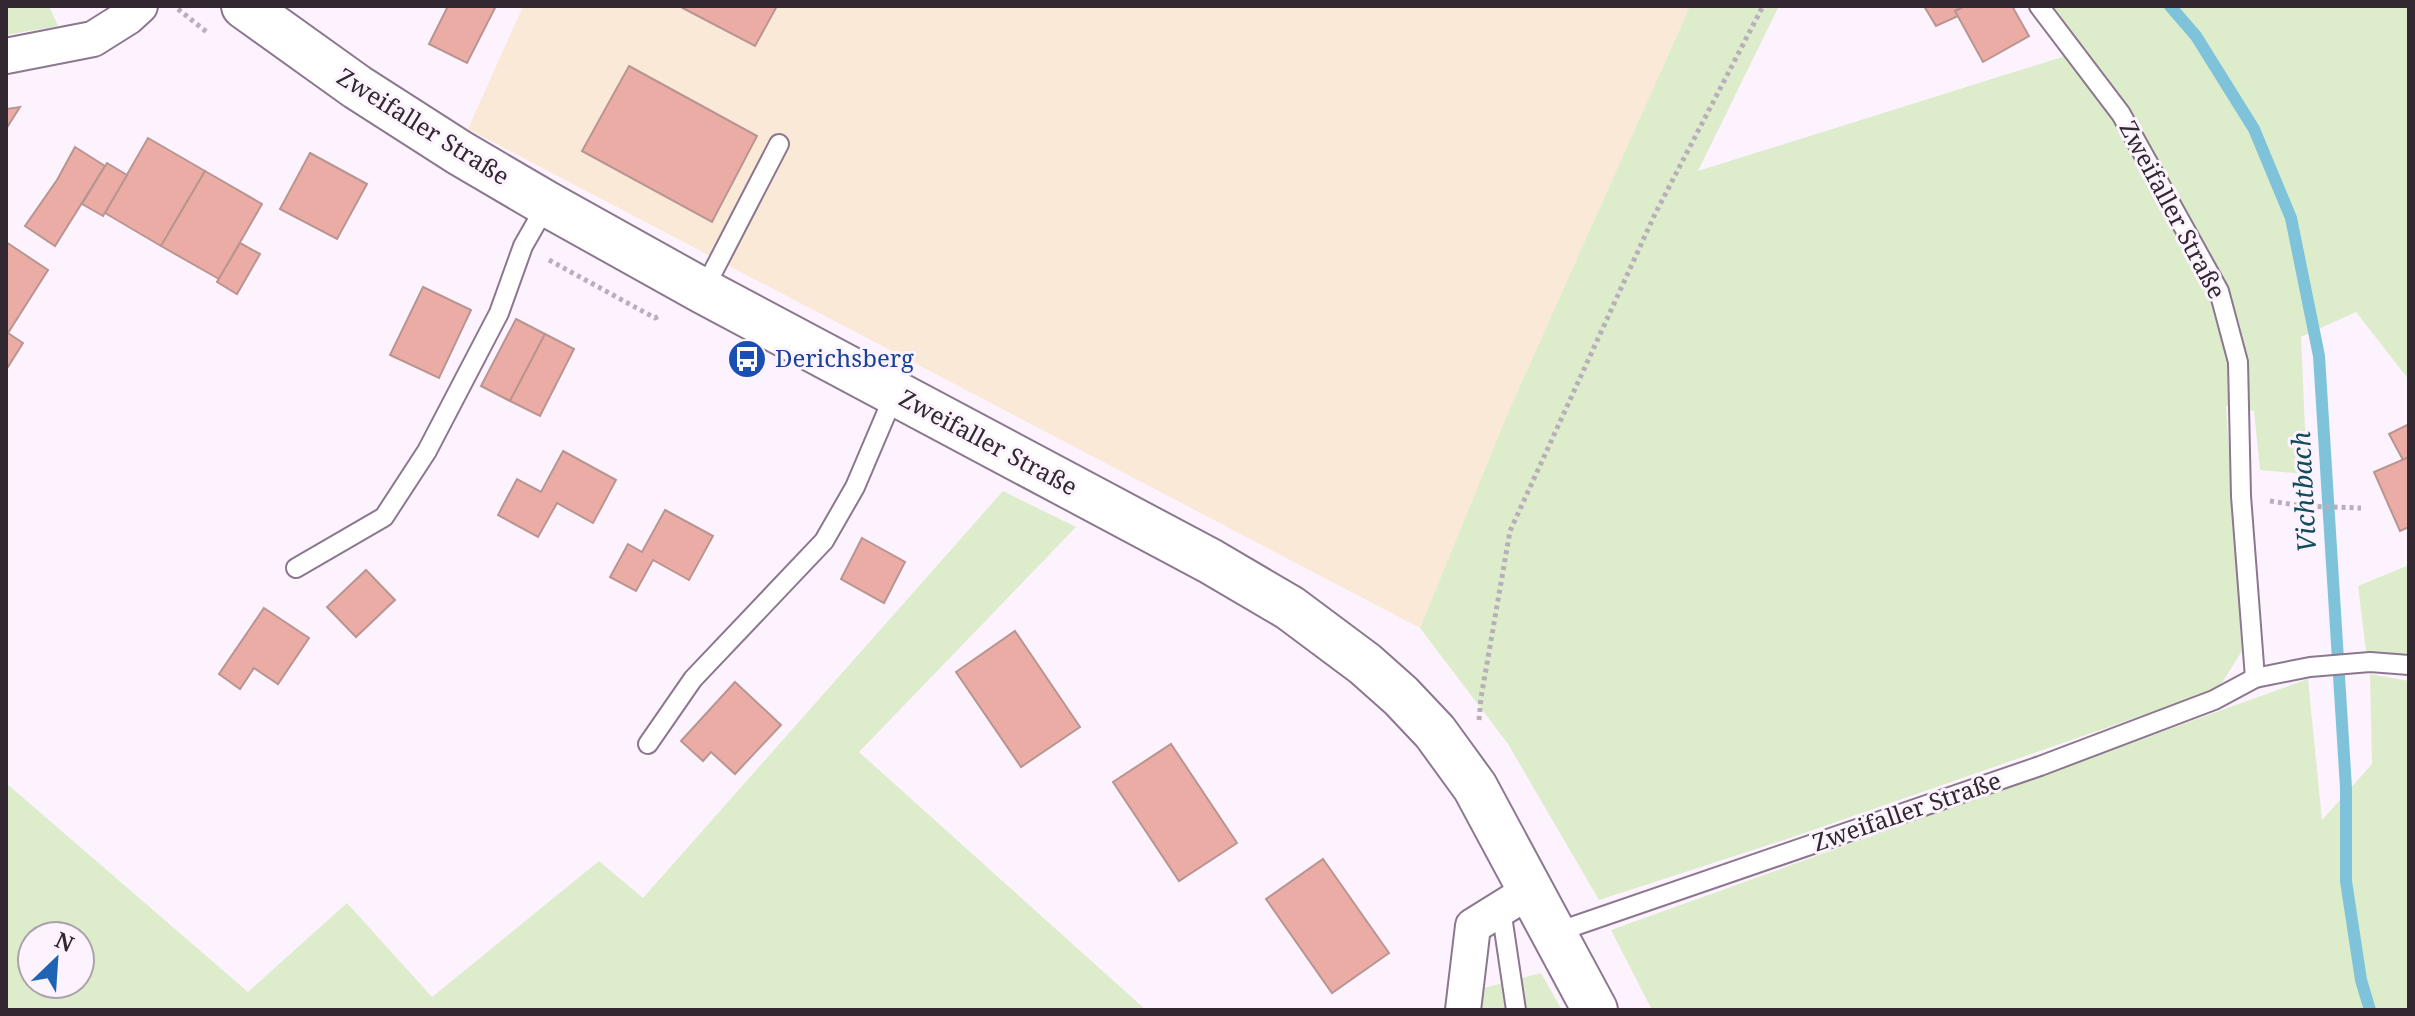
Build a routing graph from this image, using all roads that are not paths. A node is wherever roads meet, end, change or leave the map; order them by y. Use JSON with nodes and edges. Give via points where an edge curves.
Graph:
{"nodes":[{"id":1,"x":140,"y":6,"type":"edge"},
{"id":2,"x":244,"y":6,"type":"edge"},
{"id":3,"x":2039,"y":6,"type":"edge"},
{"id":4,"x":6,"y":56,"type":"edge"},
{"id":5,"x":779,"y":144,"type":"dead end"},
{"id":6,"x":547,"y":204,"type":"junction"},
{"id":7,"x":703,"y":291,"type":"junction"},
{"id":8,"x":895,"y":393,"type":"junction"},
{"id":9,"x":296,"y":568,"type":"dead end"},
{"id":10,"x":2409,"y":665,"type":"edge"},
{"id":11,"x":2255,"y":678,"type":"junction"},
{"id":12,"x":648,"y":744,"type":"dead end"},
{"id":13,"x":1516,"y":899,"type":"junction"},
{"id":14,"x":1554,"y":933,"type":"junction"},
{"id":15,"x":1463,"y":1010,"type":"edge"},
{"id":16,"x":1516,"y":1010,"type":"edge"},
{"id":17,"x":1595,"y":1010,"type":"edge"}],
"edges":[{"from":1,"to":4,"type":"street","via":[[93,39]]},
{"from":2,"to":6,"type":"main road","name":"Zweifaller Straße","via":[[357,87]]},
{"from":3,"to":11,"type":"lane","name":"Zweifaller Straße","via":[[2121,114],[2219,291],[2238,362],[2241,496]]},
{"from":5,"to":7,"type":"lane"},
{"from":6,"to":7,"type":"main road","name":"Zweifaller Straße"},
{"from":6,"to":9,"type":"lane","via":[[523,246],[499,313],[427,451],[384,517]]},
{"from":7,"to":8,"type":"main road","name":"Zweifaller Straße"},
{"from":8,"to":12,"type":"lane","via":[[855,487],[824,541],[693,679]]},
{"from":8,"to":13,"type":"main road","name":"Zweifaller Straße","via":[[1210,561],[1290,608],[1365,664],[1435,732],[1475,787]]},
{"from":10,"to":11,"type":"lane","name":"Zweifaller Straße","via":[[2310,667]]},
{"from":11,"to":14,"type":"lane","name":"Zweifaller Straße","via":[[2214,700],[2040,766]]},
{"from":13,"to":14,"type":"main road","name":"Zweifaller Straße"},
{"from":13,"to":15,"type":"street","via":[[1473,926]]},
{"from":13,"to":16,"type":"lane"},
{"from":14,"to":17,"type":"main road","name":"Zweifaller Straße"}]}
